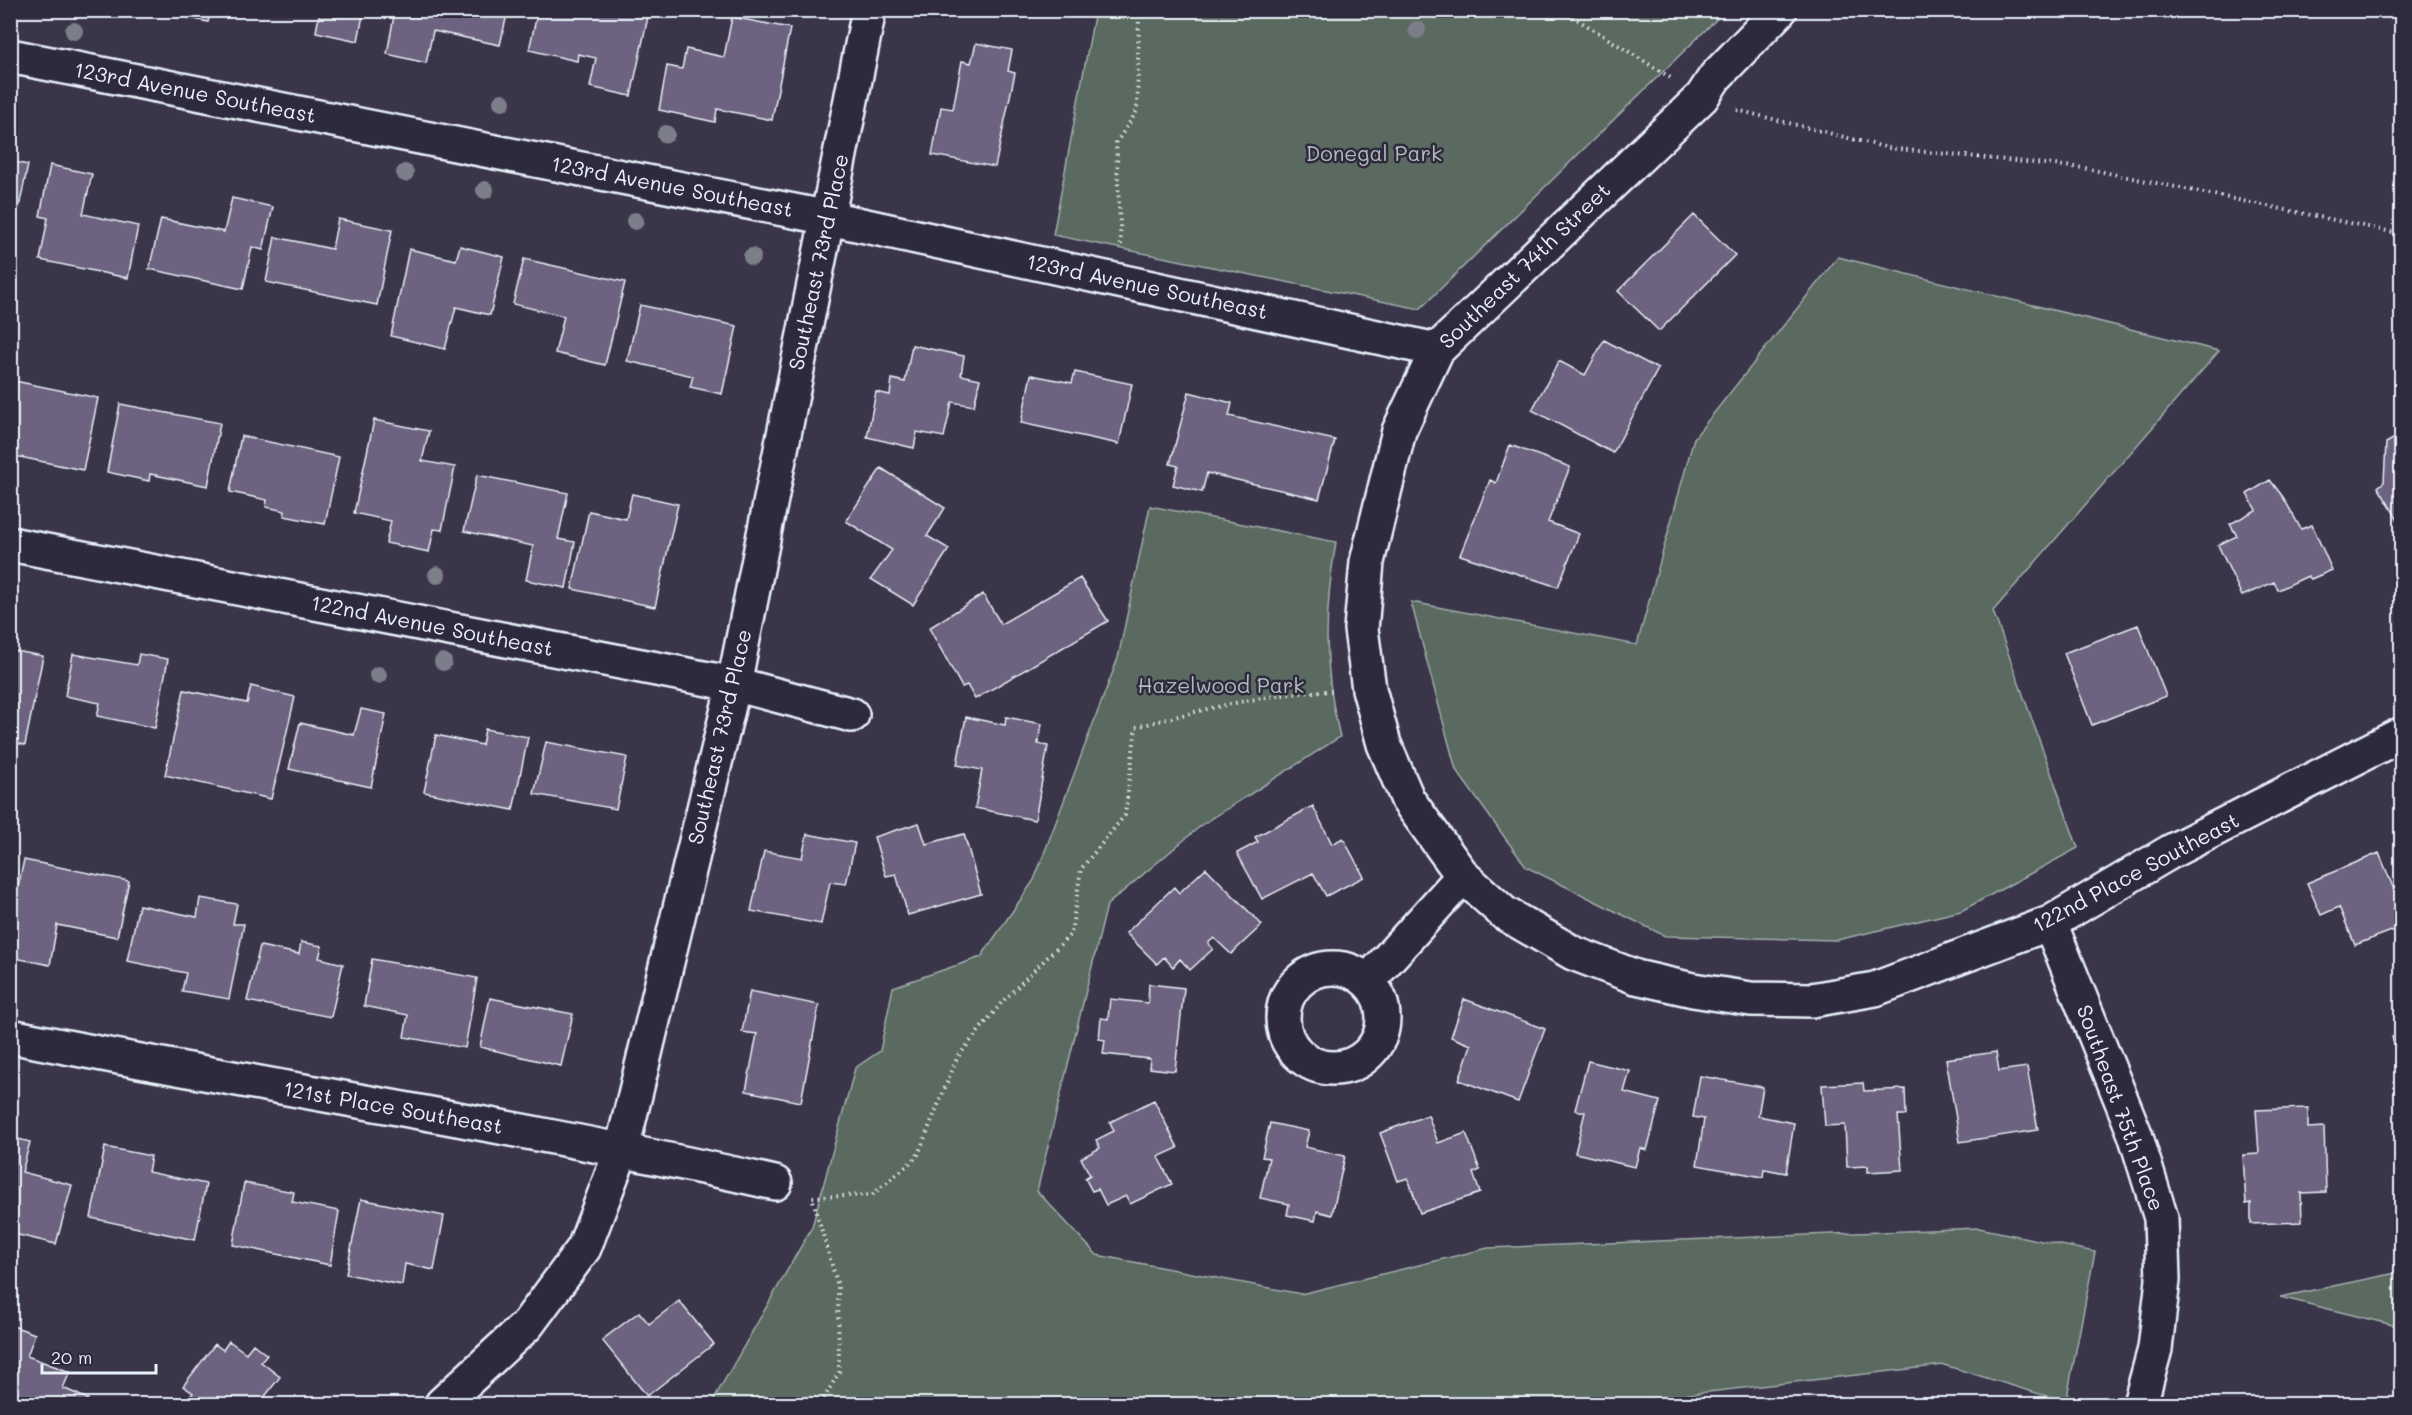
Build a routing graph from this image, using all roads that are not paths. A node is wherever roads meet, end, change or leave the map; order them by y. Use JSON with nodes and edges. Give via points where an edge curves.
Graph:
{"nodes":[{"id":1,"x":869,"y":10,"type":"edge"},
{"id":2,"x":1780,"y":10,"type":"edge"},
{"id":3,"x":10,"y":56,"type":"edge"},
{"id":4,"x":829,"y":218,"type":"junction"},
{"id":5,"x":1437,"y":351,"type":"junction"},
{"id":6,"x":10,"y":544,"type":"edge"},
{"id":7,"x":734,"y":684,"type":"junction"},
{"id":8,"x":852,"y":715,"type":"dead end"},
{"id":9,"x":2402,"y":734,"type":"edge"},
{"id":10,"x":1463,"y":876,"type":"junction"},
{"id":11,"x":2050,"y":923,"type":"junction"},
{"id":12,"x":1368,"y":981,"type":"dead end"},
{"id":13,"x":10,"y":1036,"type":"edge"},
{"id":14,"x":622,"y":1149,"type":"junction"},
{"id":15,"x":775,"y":1183,"type":"dead end"},
{"id":16,"x":442,"y":1404,"type":"edge"},
{"id":17,"x":2140,"y":1404,"type":"edge"}],
"edges":[{"from":1,"to":4,"type":"street","name":"Southeast 73rd Place"},
{"from":2,"to":5,"type":"street","name":"Southeast 74th Street","via":[[1715,77],[1702,96]]},
{"from":3,"to":4,"type":"street","name":"123rd Avenue Southeast"},
{"from":4,"to":5,"type":"street","name":"123rd Avenue Southeast"},
{"from":4,"to":7,"type":"street","name":"Southeast 73rd Place"},
{"from":5,"to":10,"type":"street","name":"Southeast 74th Street","via":[[1399,431],[1367,562],[1361,629],[1369,689],[1384,744],[1408,800]]},
{"from":6,"to":7,"type":"street","name":"122nd Avenue Southeast"},
{"from":7,"to":8,"type":"street","name":"122nd Avenue Southeast"},
{"from":7,"to":14,"type":"street","name":"Southeast 73rd Place"},
{"from":9,"to":11,"type":"street","name":"122nd Place Southeast","via":[[2170,852]]},
{"from":10,"to":11,"type":"street","name":"122nd Place Southeast","via":[[1504,913],[1573,953],[1636,977],[1751,999],[1812,1000],[1875,989]]},
{"from":10,"to":12,"type":"street"},
{"from":11,"to":17,"type":"street","name":"Southeast 75th Place","via":[[2134,1134],[2161,1218],[2163,1280],[2155,1349]]},
{"from":13,"to":14,"type":"street","name":"121st Place Southeast","via":[[228,1080]]},
{"from":14,"to":15,"type":"street","name":"121st Place Southeast"},
{"from":14,"to":16,"type":"street","name":"Southeast 73rd Place","via":[[584,1248],[527,1325]]}]}
